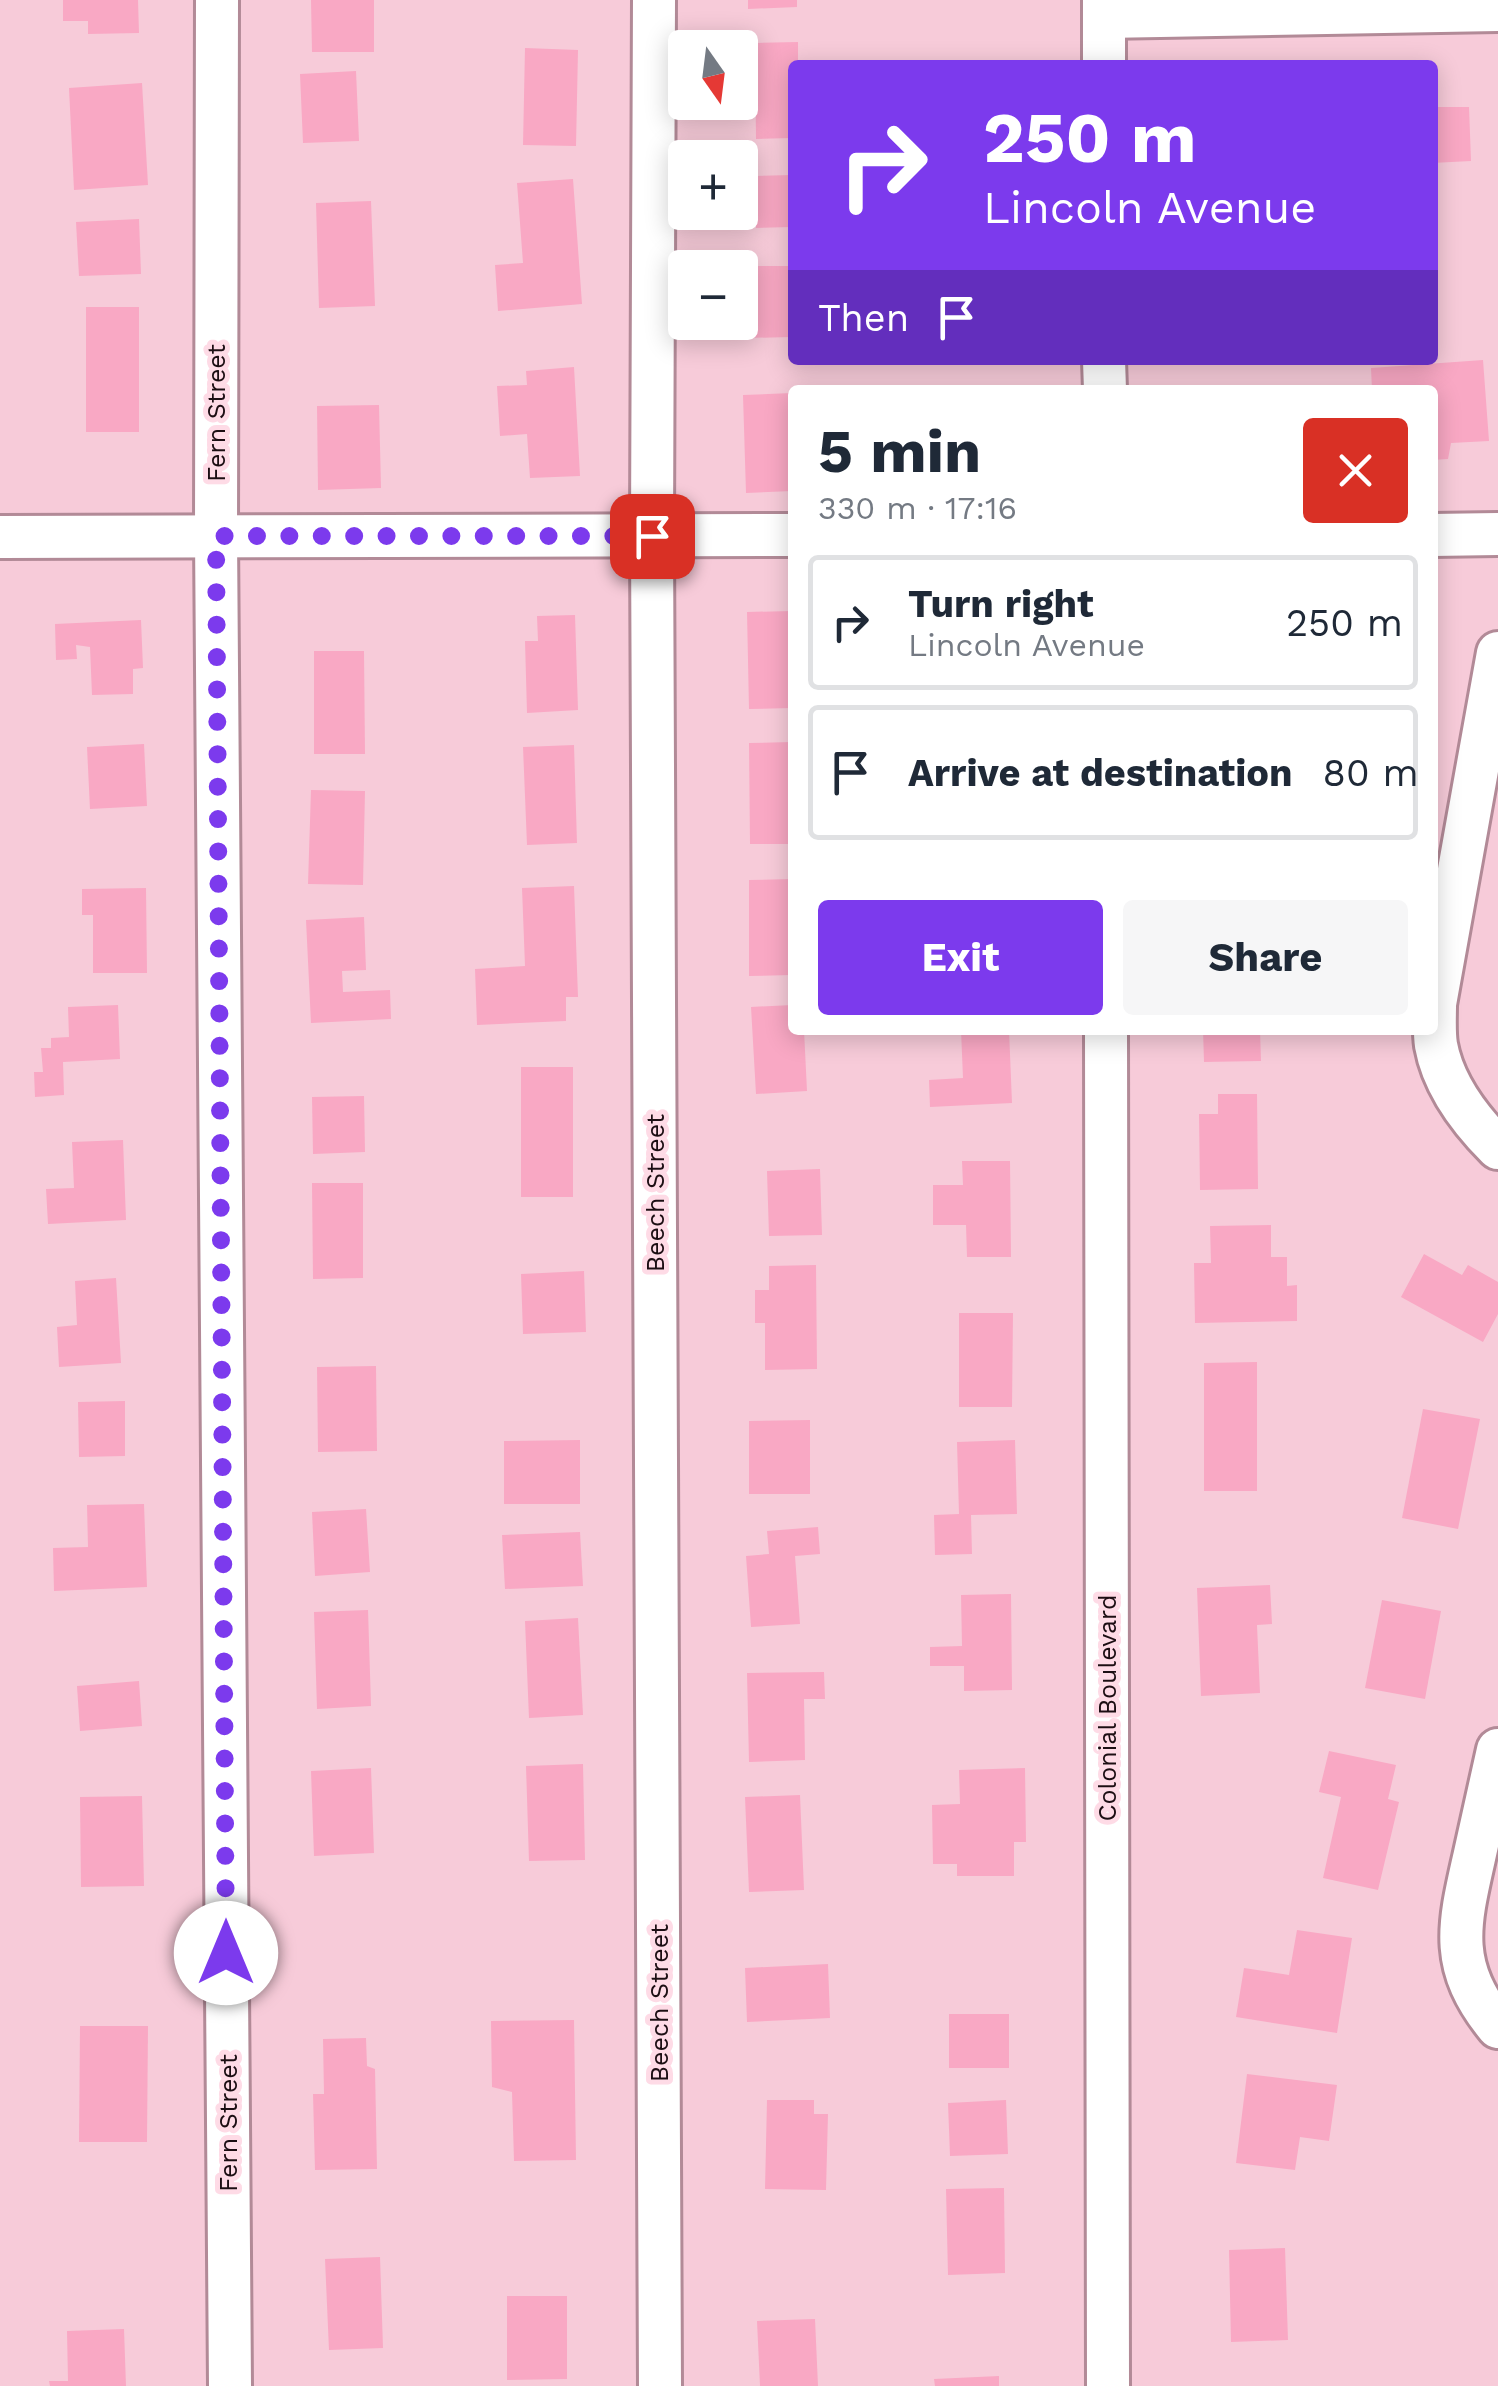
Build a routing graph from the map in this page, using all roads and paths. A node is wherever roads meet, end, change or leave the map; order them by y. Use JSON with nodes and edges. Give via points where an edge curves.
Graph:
{"nodes":[{"id":1,"x":217,"y":0,"type":"edge"},
{"id":2,"x":654,"y":0,"type":"edge"},
{"id":3,"x":1104,"y":9,"type":"edge"},
{"id":4,"x":1498,"y":10,"type":"edge"},
{"id":5,"x":1104,"y":60,"type":"edge"},
{"id":6,"x":1438,"y":534,"type":"edge"},
{"id":7,"x":1498,"y":534,"type":"edge"},
{"id":8,"x":788,"y":535,"type":"edge"},
{"id":9,"x":216,"y":536,"type":"junction"},
{"id":10,"x":652,"y":536,"type":"junction"},
{"id":11,"x":0,"y":537,"type":"edge"},
{"id":12,"x":1498,"y":653,"type":"edge"},
{"id":13,"x":1438,"y":987,"type":"edge"},
{"id":14,"x":1106,"y":1035,"type":"edge"},
{"id":15,"x":1436,"y":1035,"type":"edge"},
{"id":16,"x":1498,"y":1148,"type":"edge"},
{"id":17,"x":1498,"y":1750,"type":"edge"},
{"id":18,"x":1498,"y":2027,"type":"edge"},
{"id":19,"x":230,"y":2386,"type":"edge"},
{"id":20,"x":660,"y":2386,"type":"edge"},
{"id":21,"x":1108,"y":2386,"type":"edge"}],
"edges":[{"from":1,"to":9,"type":"street","name":"Fern Street"},
{"from":2,"to":10,"type":"street","name":"Beech Street"},
{"from":3,"to":4,"type":"street"},
{"from":3,"to":5,"type":"street"},
{"from":6,"to":7,"type":"street"},
{"from":8,"to":10,"type":"street"},
{"from":9,"to":10,"type":"street"},
{"from":9,"to":11,"type":"street"},
{"from":9,"to":19,"type":"street","name":"Fern Street"},
{"from":10,"to":20,"type":"street","name":"Beech Street"},
{"from":12,"to":13,"type":"street"},
{"from":14,"to":21,"type":"street","name":"Colonial Boulevard"},
{"from":15,"to":16,"type":"street","via":[[1450,1084]]},
{"from":17,"to":18,"type":"street","via":[[1459,1932],[1464,1969]]}]}
